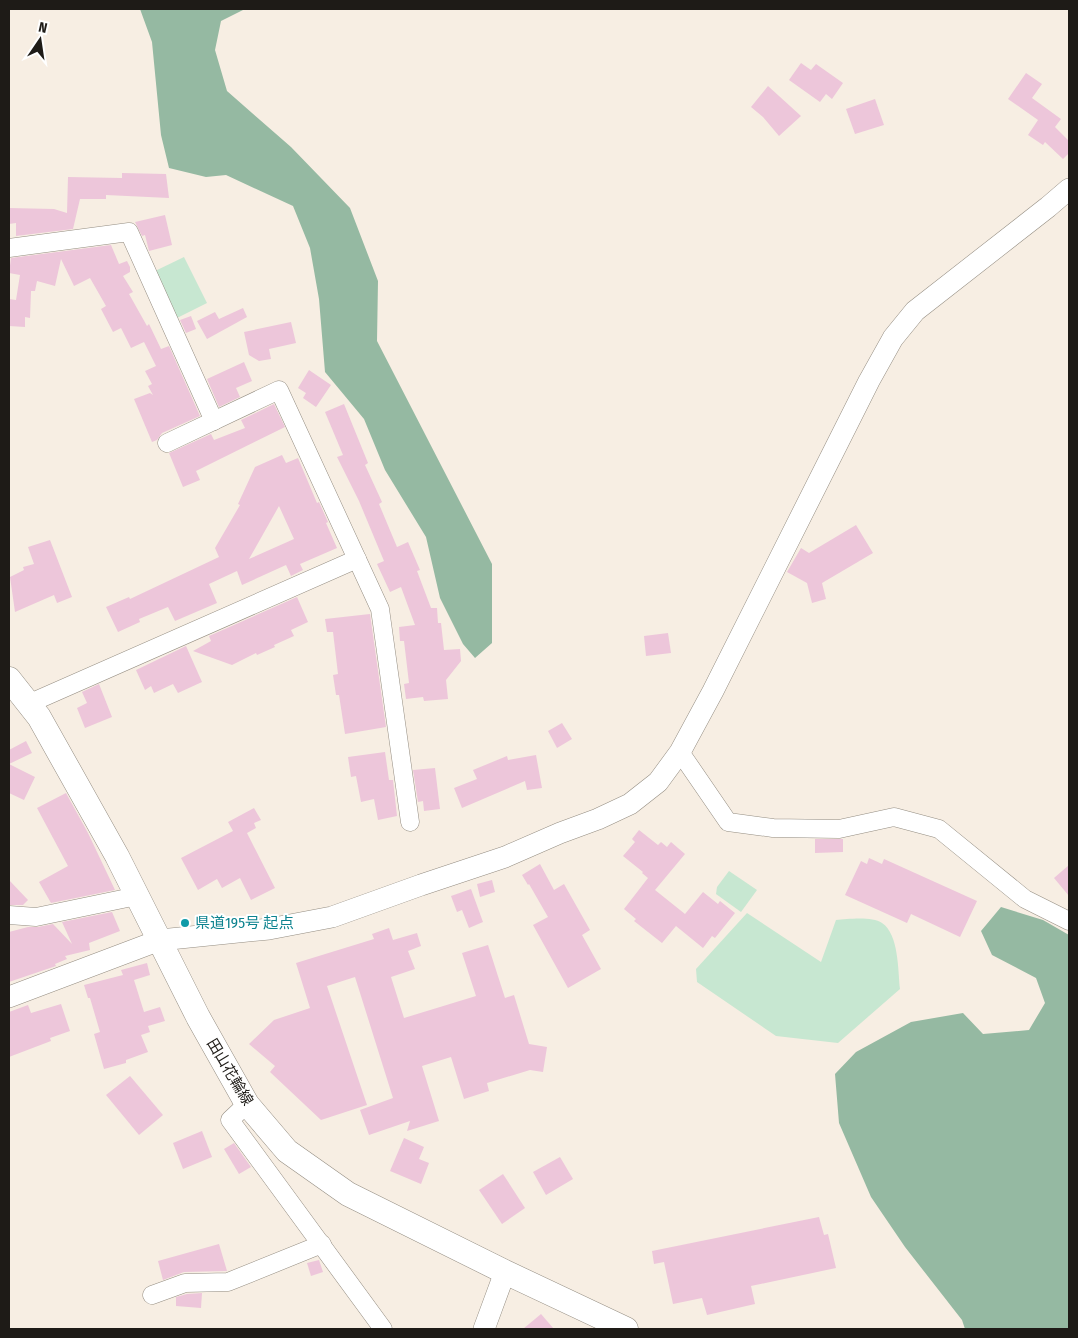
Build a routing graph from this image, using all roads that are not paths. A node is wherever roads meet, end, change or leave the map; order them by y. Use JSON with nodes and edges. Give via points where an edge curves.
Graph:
{"nodes":[{"id":1,"x":1069,"y":189,"type":"edge"},
{"id":2,"x":9,"y":248,"type":"edge"},
{"id":3,"x":214,"y":421,"type":"junction"},
{"id":4,"x":167,"y":443,"type":"dead end"},
{"id":5,"x":357,"y":559,"type":"junction"},
{"id":6,"x":9,"y":680,"type":"edge"},
{"id":7,"x":28,"y":704,"type":"junction"},
{"id":8,"x":680,"y":752,"type":"junction"},
{"id":9,"x":410,"y":822,"type":"dead end"},
{"id":10,"x":137,"y":896,"type":"junction"},
{"id":11,"x":9,"y":916,"type":"edge"},
{"id":12,"x":1069,"y":921,"type":"edge"},
{"id":13,"x":160,"y":940,"type":"junction"},
{"id":14,"x":9,"y":997,"type":"edge"},
{"id":15,"x":247,"y":1104,"type":"junction"},
{"id":16,"x":322,"y":1244,"type":"junction"},
{"id":17,"x":505,"y":1272,"type":"junction"},
{"id":18,"x":152,"y":1295,"type":"dead end"},
{"id":19,"x":383,"y":1329,"type":"edge"},
{"id":20,"x":484,"y":1329,"type":"edge"},
{"id":21,"x":626,"y":1329,"type":"edge"}],
"edges":[{"from":1,"to":8,"type":"street","via":[[915,310],[894,338],[869,380]]},
{"from":2,"to":3,"type":"street","via":[[129,232]]},
{"from":3,"to":4,"type":"street"},
{"from":3,"to":5,"type":"street","via":[[279,390]]},
{"from":5,"to":7,"type":"street"},
{"from":5,"to":9,"type":"street","via":[[380,609]]},
{"from":6,"to":7,"type":"main road","name":"田山花輪線"},
{"from":7,"to":10,"type":"main road","name":"田山花輪線","via":[[39,717]]},
{"from":8,"to":12,"type":"street","via":[[728,822],[774,828],[839,829],[894,817],[939,830],[1025,899]]},
{"from":8,"to":13,"type":"street","via":[[658,782],[630,804],[506,857],[332,917],[269,929]]},
{"from":10,"to":11,"type":"street","via":[[36,917]]},
{"from":10,"to":13,"type":"main road","name":"田山花輪線"},
{"from":13,"to":14,"type":"street"},
{"from":13,"to":15,"type":"main road","name":"田山花輪線","via":[[198,1017]]},
{"from":15,"to":16,"type":"street","via":[[230,1120]]},
{"from":15,"to":17,"type":"main road","name":"田山花輪線","via":[[287,1151],[348,1194]]},
{"from":16,"to":18,"type":"street","via":[[228,1282],[185,1283]]},
{"from":16,"to":19,"type":"street"},
{"from":17,"to":20,"type":"street"},
{"from":17,"to":21,"type":"main road","name":"田山花輪線"}]}
